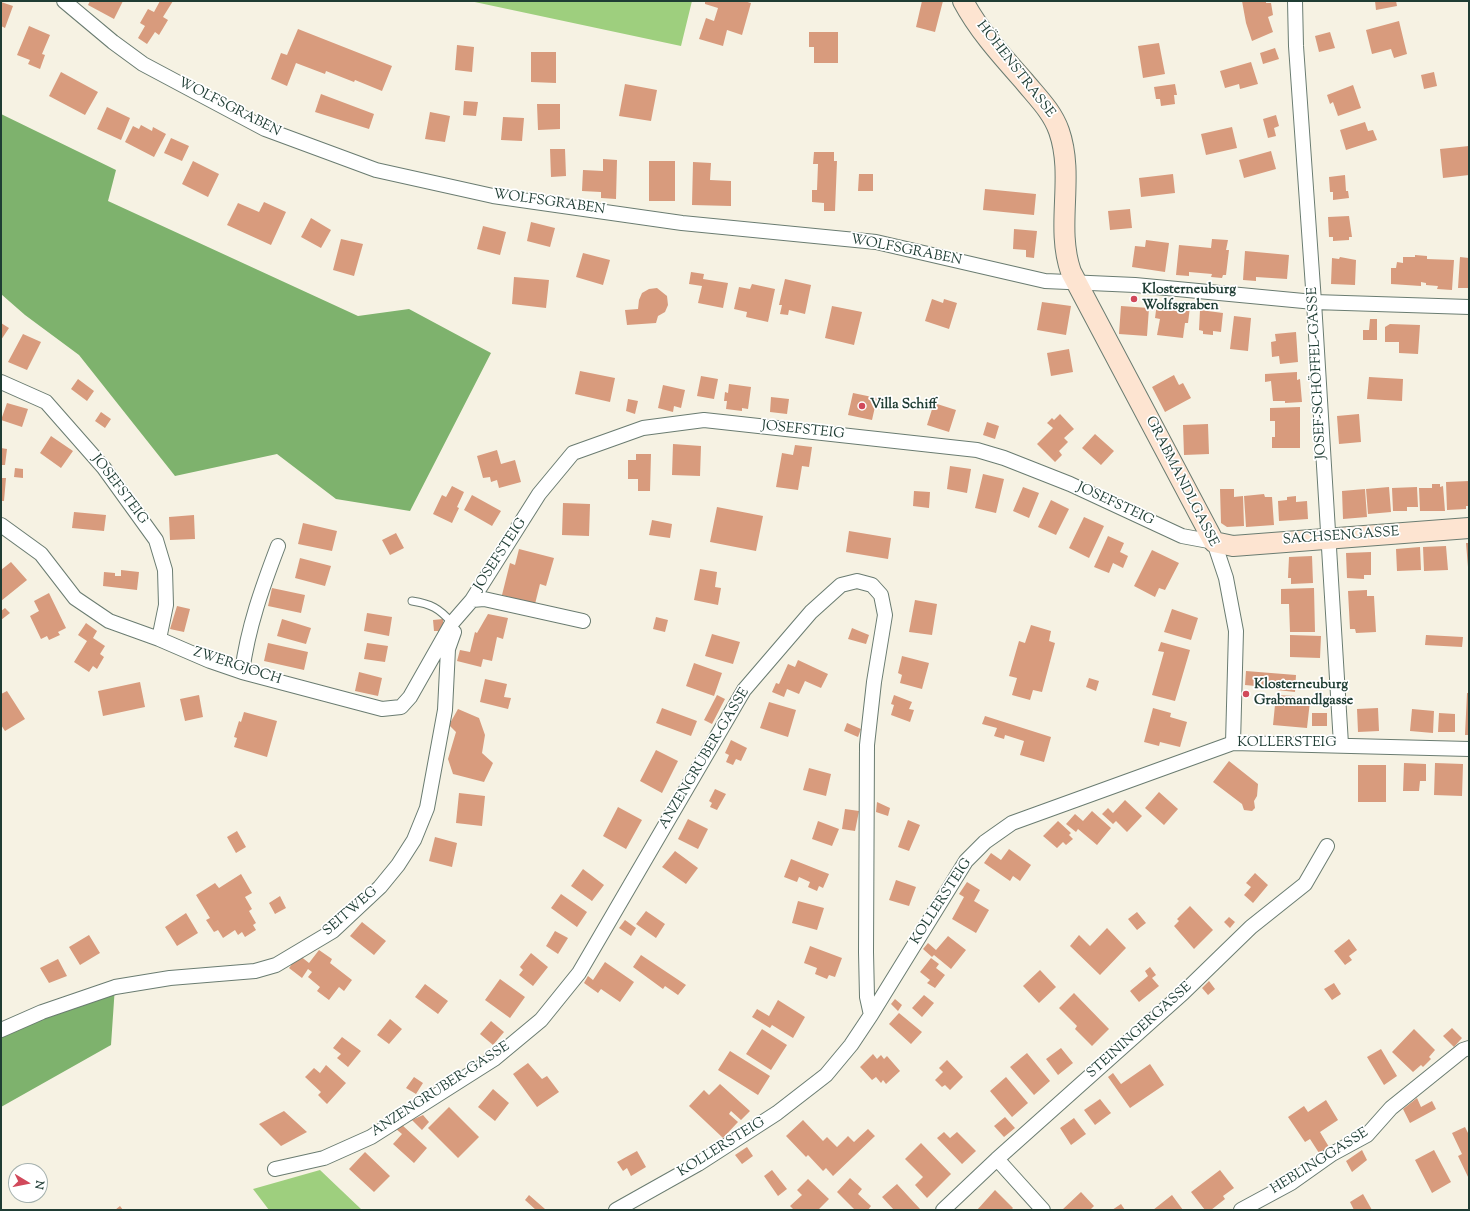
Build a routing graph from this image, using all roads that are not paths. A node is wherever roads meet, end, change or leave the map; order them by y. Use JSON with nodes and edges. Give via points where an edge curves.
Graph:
{"nodes":[{"id":1,"x":64,"y":1,"type":"edge"},
{"id":2,"x":964,"y":1,"type":"edge"},
{"id":3,"x":1295,"y":1,"type":"edge"},
{"id":4,"x":1076,"y":283,"type":"junction"},
{"id":5,"x":1314,"y":302,"type":"junction"},
{"id":6,"x":1469,"y":307,"type":"edge"},
{"id":7,"x":1,"y":382,"type":"edge"},
{"id":8,"x":1,"y":524,"type":"edge"},
{"id":9,"x":1469,"y":528,"type":"edge"},
{"id":10,"x":1327,"y":538,"type":"junction"},
{"id":11,"x":1214,"y":542,"type":"junction"},
{"id":12,"x":278,"y":546,"type":"dead end"},
{"id":13,"x":472,"y":600,"type":"junction"},
{"id":14,"x":412,"y":601,"type":"dead end"},
{"id":15,"x":457,"y":618,"type":"junction"},
{"id":16,"x":583,"y":621,"type":"dead end"},
{"id":17,"x":159,"y":639,"type":"junction"},
{"id":18,"x":242,"y":672,"type":"junction"},
{"id":19,"x":1233,"y":743,"type":"junction"},
{"id":20,"x":1341,"y":744,"type":"junction"},
{"id":21,"x":1469,"y":749,"type":"edge"},
{"id":22,"x":1327,"y":846,"type":"dead end"},
{"id":23,"x":870,"y":1015,"type":"junction"},
{"id":24,"x":1,"y":1030,"type":"edge"},
{"id":25,"x":1469,"y":1048,"type":"edge"},
{"id":26,"x":997,"y":1159,"type":"junction"},
{"id":27,"x":275,"y":1169,"type":"dead end"},
{"id":28,"x":616,"y":1210,"type":"edge"},
{"id":29,"x":943,"y":1210,"type":"edge"},
{"id":30,"x":1043,"y":1210,"type":"edge"},
{"id":31,"x":1241,"y":1210,"type":"edge"}],
"edges":[{"from":1,"to":4,"type":"street","name":"WOLFSGRABEN","via":[[143,64],[265,129],[376,170],[493,196],[682,223],[876,242],[1045,281]]},
{"from":2,"to":4,"type":"street","name":"HÖHENSTRASSE","via":[[991,42],[1053,116],[1059,131],[1066,165],[1065,245]]},
{"from":3,"to":5,"type":"street","name":"JOSEF-SCHÖFFEL-GASSE"},
{"from":4,"to":5,"type":"street","name":"WOLFSGRABEN","via":[[1135,285]]},
{"from":4,"to":11,"type":"street","name":"GRABMANDLGASSE"},
{"from":5,"to":6,"type":"street","name":"WOLFSGRABEN"},
{"from":5,"to":10,"type":"street","name":"JOSEF-SCHÖFFEL-GASSE"},
{"from":7,"to":17,"type":"street","name":"JOSEFSTEIG","via":[[46,402],[104,468],[156,540],[165,570],[166,605]]},
{"from":8,"to":17,"type":"street","name":"ZWERGJOCH","via":[[41,554],[75,598],[109,621]]},
{"from":9,"to":10,"type":"street","name":"SACHSENGASSE"},
{"from":10,"to":11,"type":"street","name":"SACHSENGASSE","via":[[1233,546]]},
{"from":10,"to":20,"type":"street","name":"JOSEF-SCHÖFFEL-GASSE"},
{"from":11,"to":13,"type":"street","name":"JOSEFSTEIG","via":[[1182,536],[1070,484],[977,450],[704,420],[643,428],[574,454],[539,494]]},
{"from":11,"to":19,"type":"street","name":"GRABMANDLGASSE","via":[[1226,578],[1236,631]]},
{"from":12,"to":18,"type":"street","via":[[260,593],[247,638]]},
{"from":13,"to":15,"type":"street","name":"JOSEFSTEIG"},
{"from":13,"to":16,"type":"street","via":[[484,599]]},
{"from":14,"to":15,"type":"lane","via":[[430,604],[443,613]]},
{"from":15,"to":18,"type":"street","name":"ZWERGJOCH","via":[[410,697],[401,707],[382,709]]},
{"from":15,"to":24,"type":"street","name":"SEITWEG","via":[[448,649],[445,710],[427,808],[414,840],[398,865],[380,887],[333,932],[276,965],[255,971],[170,978],[115,987],[42,1012]]},
{"from":17,"to":18,"type":"street","name":"ZWERGJOCH"},
{"from":19,"to":20,"type":"street","name":"KOLLERSTEIG"},
{"from":19,"to":23,"type":"street","name":"KOLLERSTEIG","via":[[1012,823],[985,842],[966,861]]},
{"from":20,"to":21,"type":"street","name":"KOLLERSTEIG"},
{"from":22,"to":26,"type":"street","name":"STEININGERGASSE","via":[[1305,884],[1251,928],[1183,993]]},
{"from":23,"to":27,"type":"street","name":"ANZENGRUBER-GASSE","via":[[866,952],[867,745],[885,615],[881,595],[872,585],[857,581],[841,585],[811,612],[744,690],[579,973],[541,1020],[494,1059],[371,1137],[324,1158]]},
{"from":23,"to":28,"type":"street","name":"KOLLERSTEIG","via":[[851,1045],[826,1074],[777,1113],[698,1164]]},
{"from":25,"to":31,"type":"street","name":"HEBLINGGASSE","via":[[1463,1050],[1391,1108],[1367,1135],[1332,1154],[1291,1183]]},
{"from":26,"to":29,"type":"street","name":"STEININGERGASSE"},
{"from":26,"to":30,"type":"street"}]}
